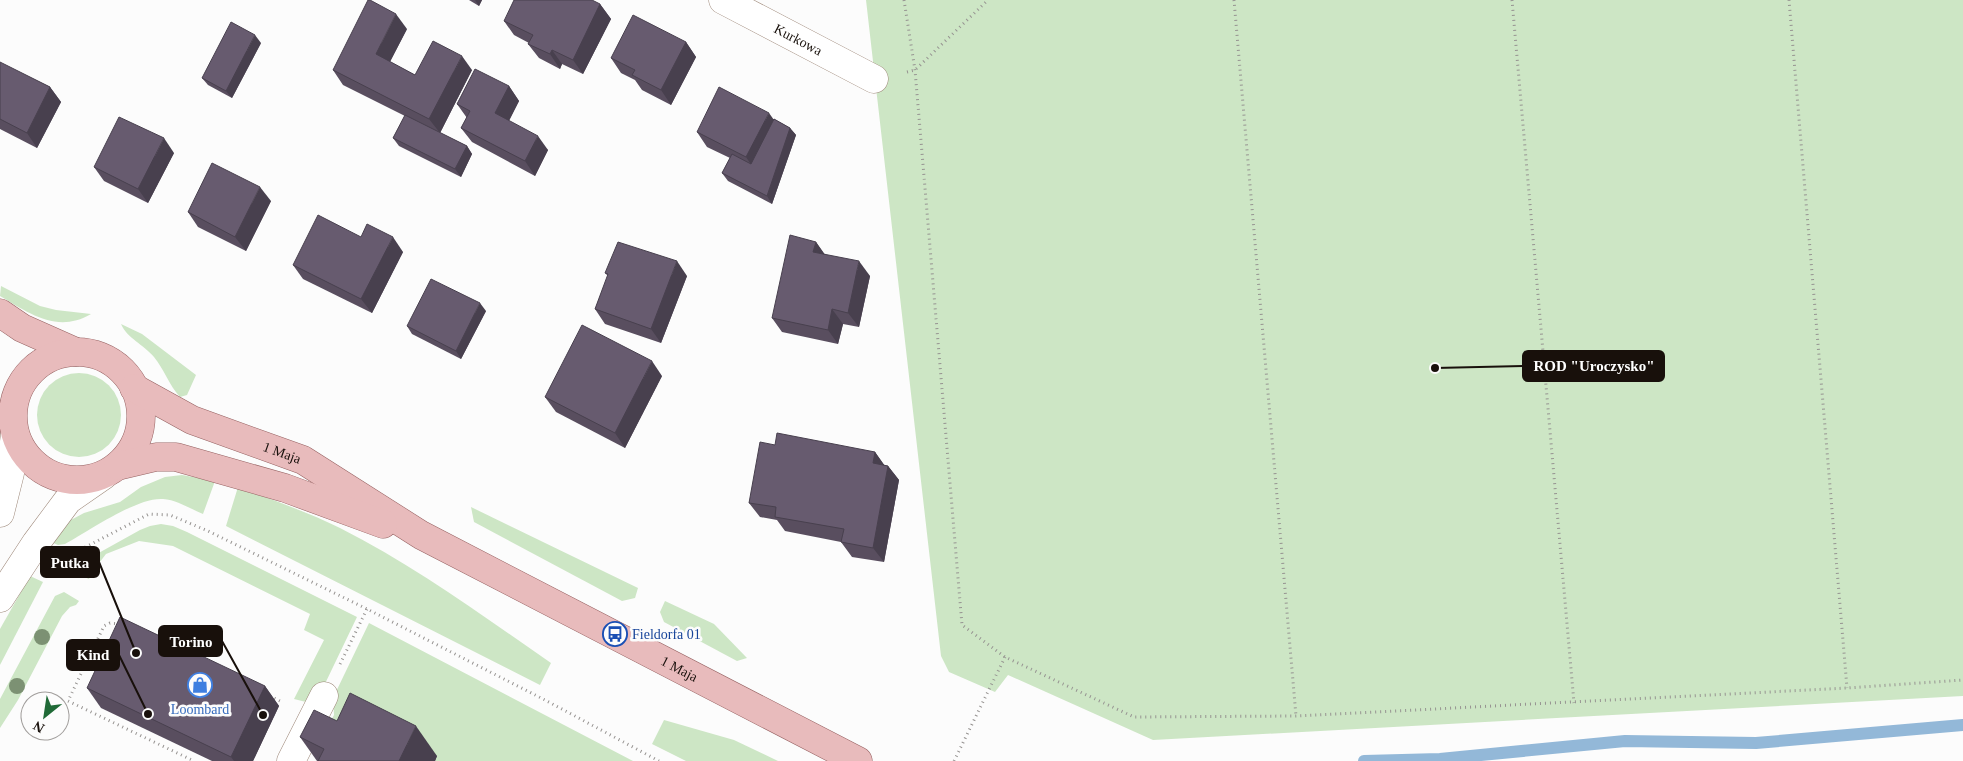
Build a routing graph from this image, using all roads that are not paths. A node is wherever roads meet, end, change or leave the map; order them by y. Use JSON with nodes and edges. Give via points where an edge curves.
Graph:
{"nodes":[{"id":1,"x":723,"y":0,"type":"edge"},
{"id":2,"x":874,"y":79,"type":"road end"},
{"id":3,"x":0,"y":313,"type":"edge"},
{"id":4,"x":76,"y":352,"type":"junction"},
{"id":5,"x":134,"y":388,"type":"junction"},
{"id":6,"x":0,"y":395,"type":"edge"},
{"id":7,"x":14,"y":428,"type":"junction"},
{"id":8,"x":111,"y":470,"type":"junction"},
{"id":9,"x":0,"y":513,"type":"edge"},
{"id":10,"x":420,"y":535,"type":"junction"},
{"id":11,"x":0,"y":598,"type":"edge"},
{"id":12,"x":318,"y":707,"type":"road end"},
{"id":13,"x":291,"y":761,"type":"edge"},
{"id":14,"x":858,"y":761,"type":"edge"}],
"edges":[{"from":1,"to":2,"type":"street","name":"Kurkowa"},
{"from":3,"to":4,"type":"main road","via":[[22,328]]},
{"from":4,"to":5,"type":"main road","via":[[111,362],[125,374]]},
{"from":4,"to":7,"type":"main road","via":[[46,360],[23,381],[14,406]]},
{"from":5,"to":8,"type":"main road","via":[[141,416],[140,428],[129,455]]},
{"from":5,"to":10,"type":"main road","name":"1 Maja","via":[[192,420],[303,460]]},
{"from":6,"to":7,"type":"main road"},
{"from":7,"to":8,"type":"main road","via":[[23,450],[39,468],[58,478],[86,480]]},
{"from":7,"to":9,"type":"street","via":[[10,473]]},
{"from":8,"to":10,"type":"main road","name":"1 Maja","via":[[156,457],[176,457],[285,488]]},
{"from":8,"to":11,"type":"street","via":[[68,500]]},
{"from":10,"to":14,"type":"main road","name":"1 Maja"},
{"from":12,"to":13,"type":"street"}]}
